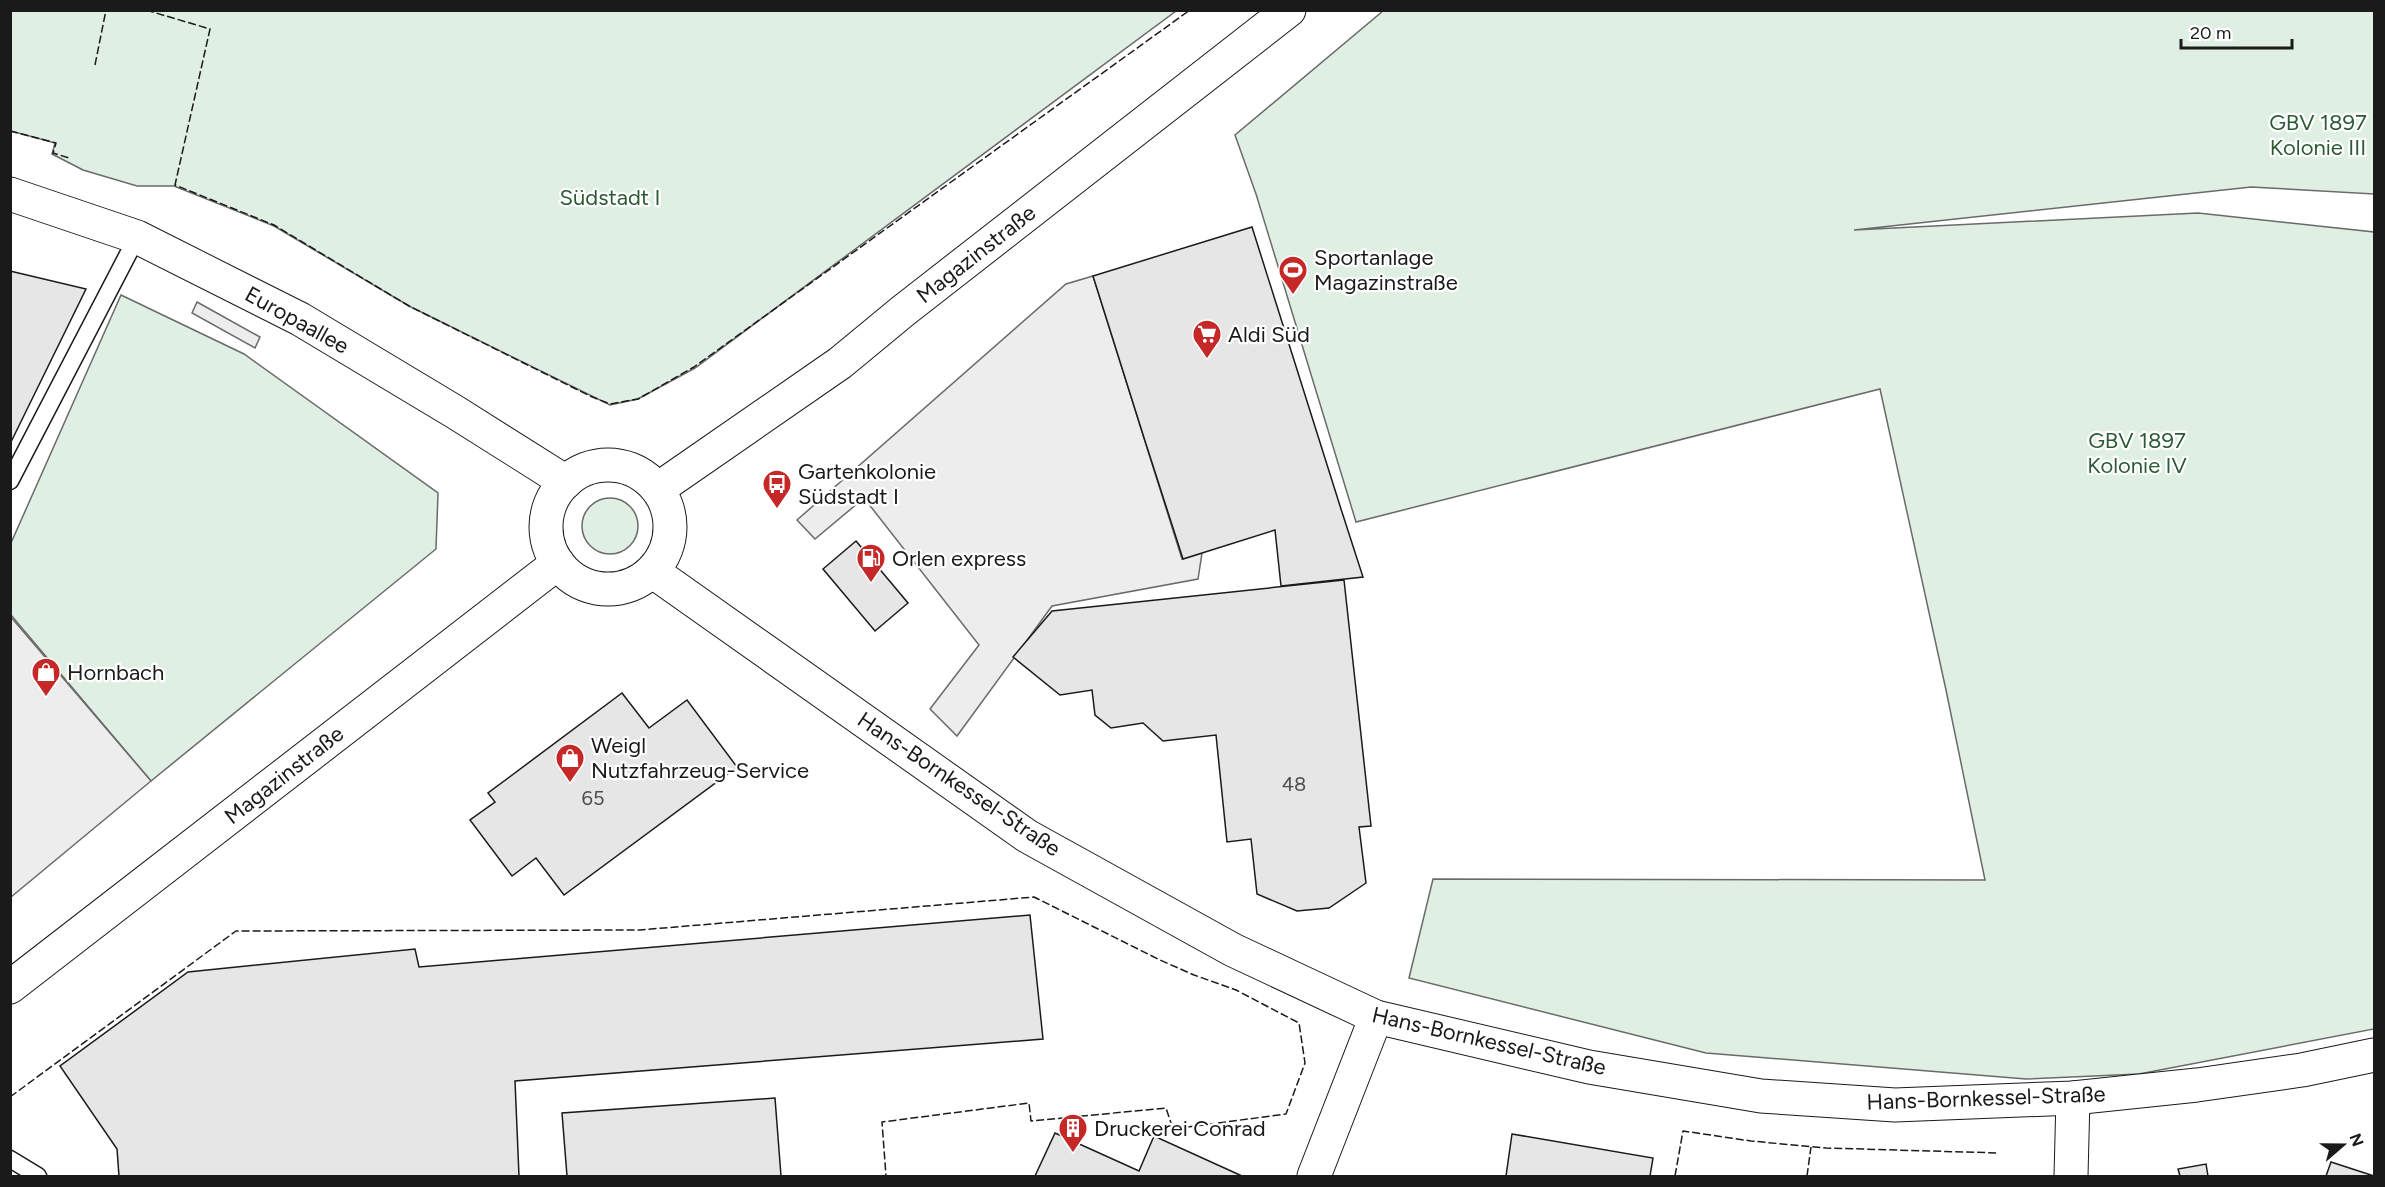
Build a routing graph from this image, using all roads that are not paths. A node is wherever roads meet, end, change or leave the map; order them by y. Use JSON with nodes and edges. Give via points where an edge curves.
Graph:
{"nodes":[{"id":1,"x":1289,"y":10,"type":"edge"},
{"id":2,"x":10,"y":194,"type":"edge"},
{"id":3,"x":137,"y":237,"type":"junction"},
{"id":4,"x":10,"y":481,"type":"edge"},
{"id":5,"x":566,"y":482,"type":"junction"},
{"id":6,"x":658,"y":489,"type":"junction"},
{"id":7,"x":558,"y":563,"type":"junction"},
{"id":8,"x":652,"y":571,"type":"junction"},
{"id":9,"x":10,"y":987,"type":"edge"},
{"id":10,"x":1376,"y":1017,"type":"junction"},
{"id":11,"x":2374,"y":1055,"type":"edge"},
{"id":12,"x":2073,"y":1098,"type":"junction"},
{"id":13,"x":10,"y":1159,"type":"edge"},
{"id":14,"x":38,"y":1176,"type":"edge"},
{"id":15,"x":1314,"y":1176,"type":"edge"},
{"id":16,"x":2071,"y":1176,"type":"edge"}],
"edges":[{"from":1,"to":6,"type":"street","name":"Magazinstraße","via":[[840,363]]},
{"from":2,"to":3,"type":"street","name":"Europaallee"},
{"from":3,"to":4,"type":"lane"},
{"from":3,"to":5,"type":"street","name":"Europaallee","via":[[300,319]]},
{"from":5,"to":6,"type":"street","via":[[580,471],[601,465],[622,467],[642,475]]},
{"from":5,"to":7,"type":"street","via":[[551,502],[546,523],[548,544]]},
{"from":6,"to":8,"type":"street","via":[[670,523],[669,540]]},
{"from":7,"to":8,"type":"street","via":[[573,578],[592,587],[614,589],[634,584]]},
{"from":7,"to":9,"type":"street","name":"Magazinstraße"},
{"from":8,"to":10,"type":"street","name":"Hans-Bornkessel-Straße","via":[[1027,836],[1233,951]]},
{"from":10,"to":12,"type":"street","name":"Hans-Bornkessel-Straße","via":[[1589,1067],[1761,1096],[1895,1106]]},
{"from":10,"to":15,"type":"street"},
{"from":11,"to":12,"type":"street","name":"Hans-Bornkessel-Straße","via":[[2302,1070]]},
{"from":12,"to":16,"type":"street"},
{"from":13,"to":14,"type":"lane"}]}
